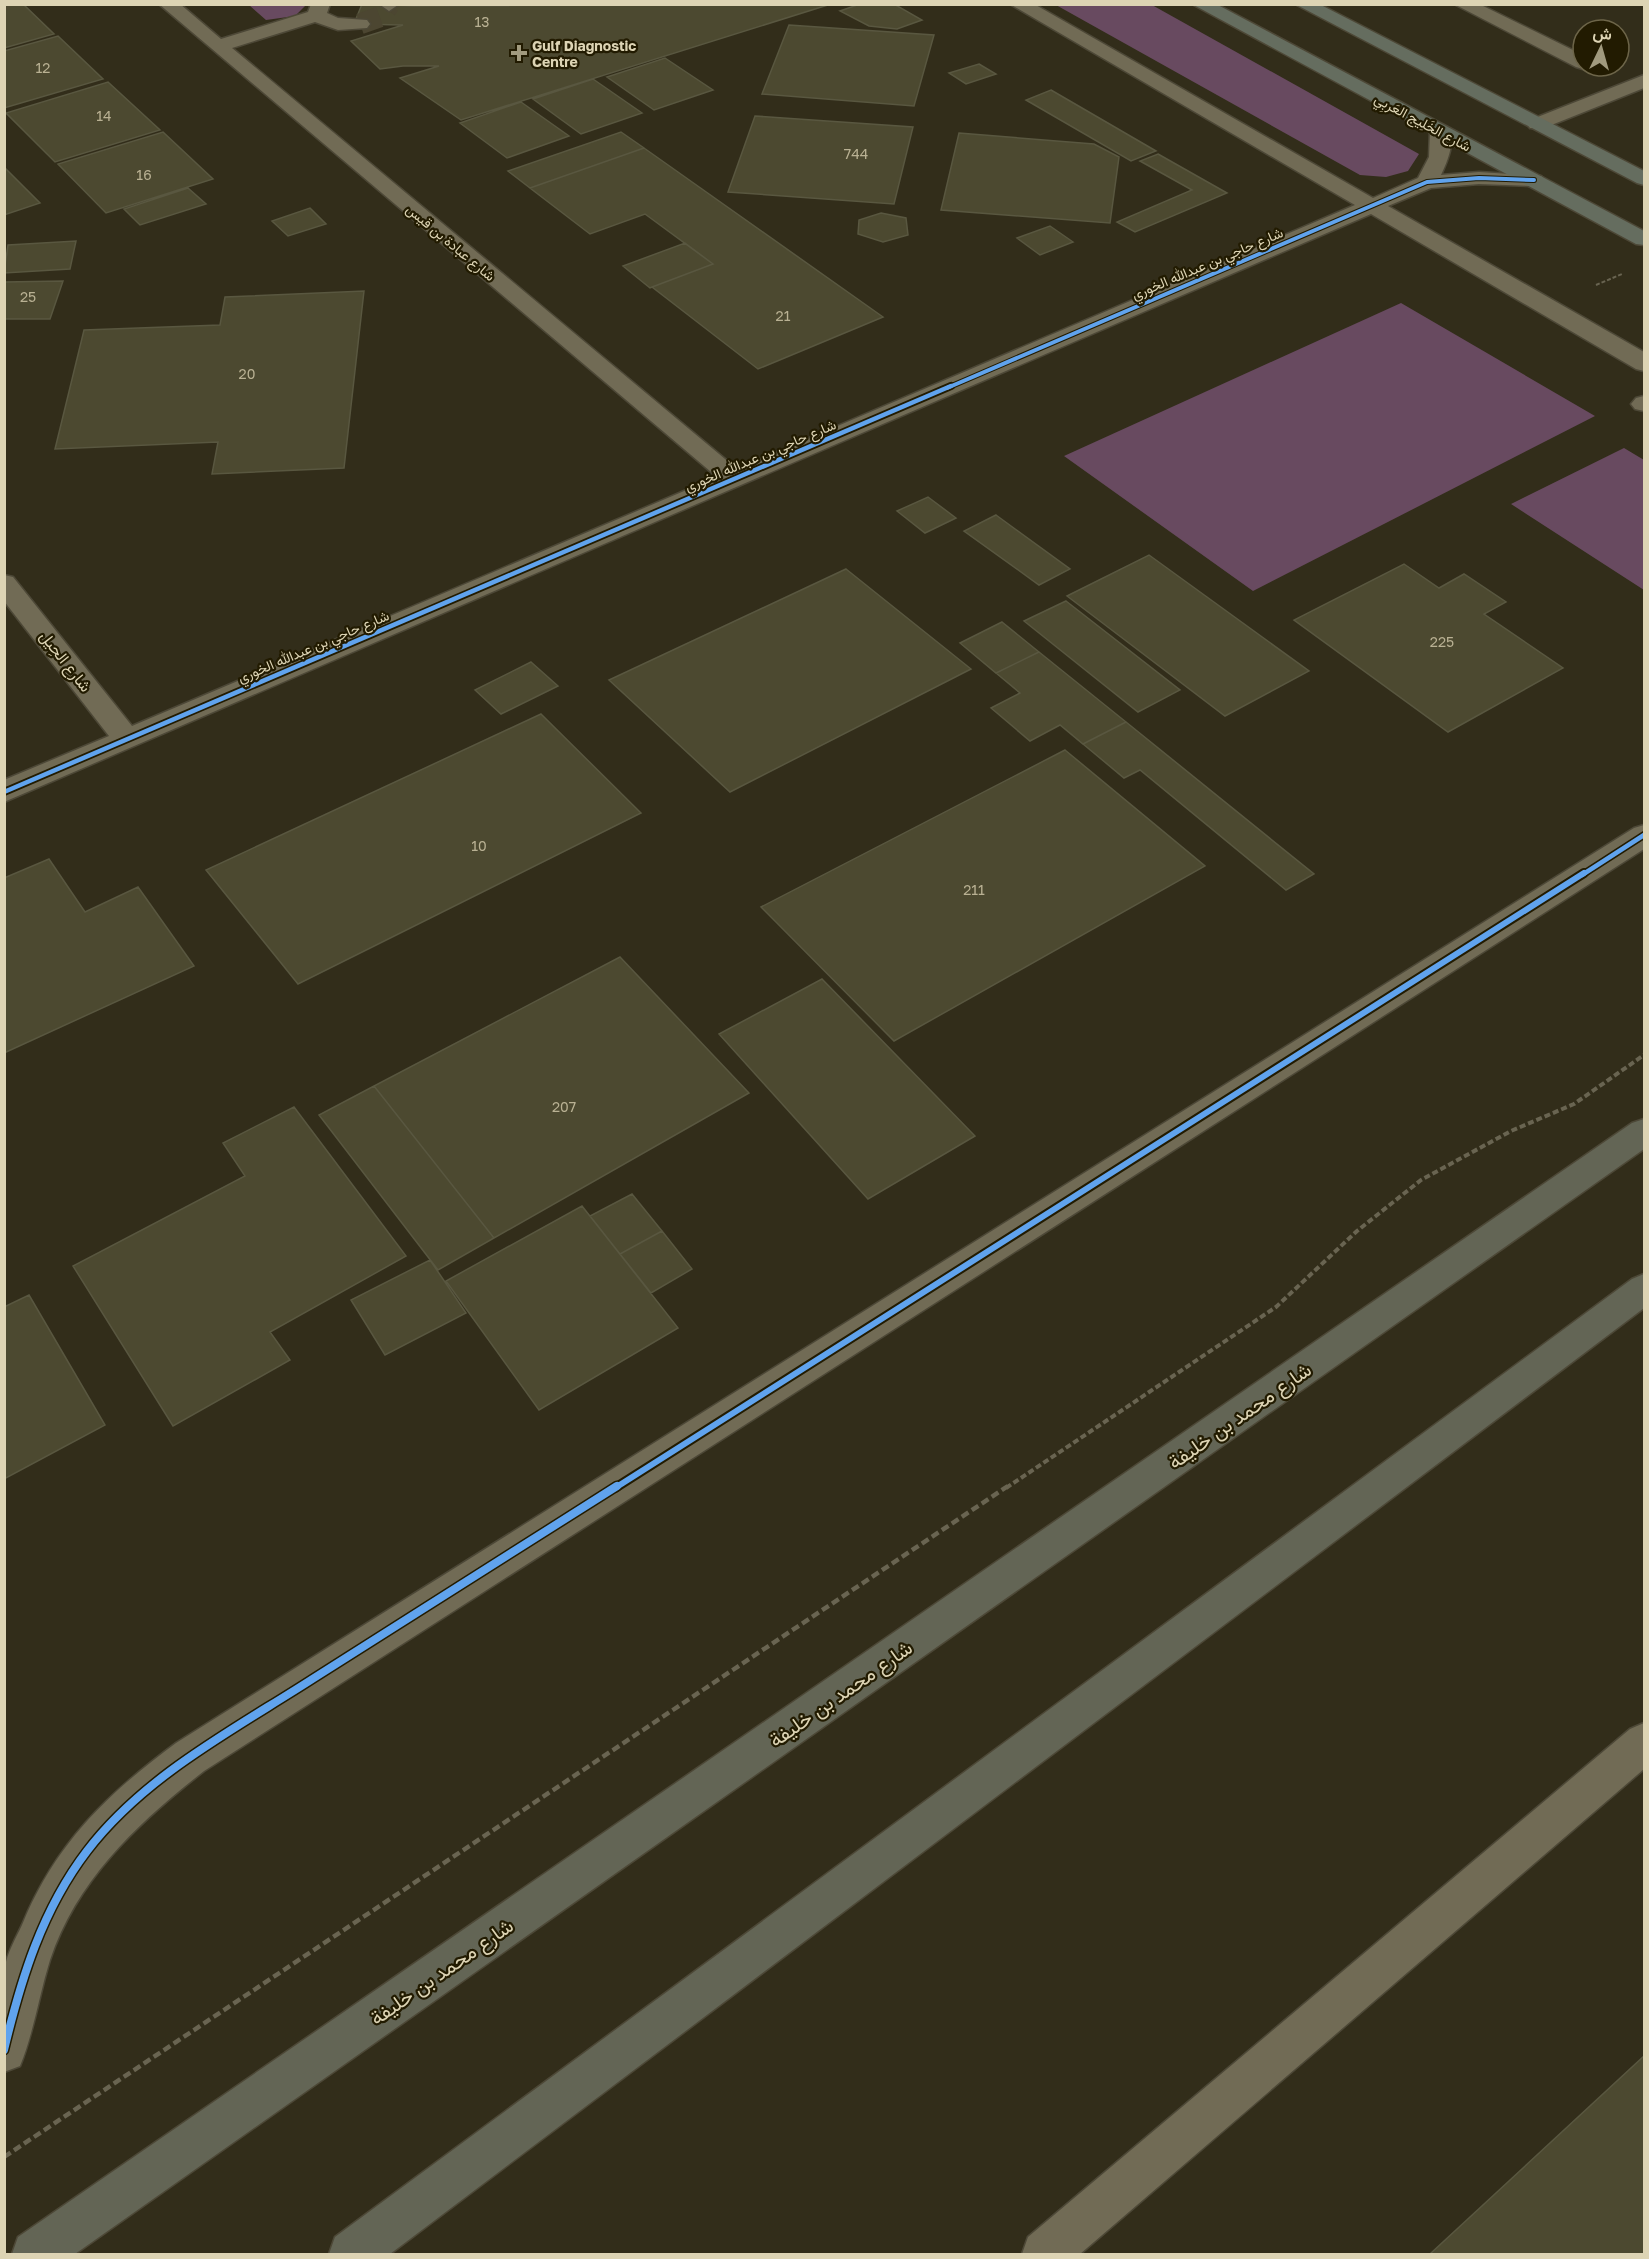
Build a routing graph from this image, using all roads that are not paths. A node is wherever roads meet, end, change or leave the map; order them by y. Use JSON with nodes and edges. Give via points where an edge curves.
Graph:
{"nodes":[{"id":1,"x":168,"y":4,"type":"edge"},
{"id":2,"x":1019,"y":4,"type":"edge"},
{"id":3,"x":1201,"y":4,"type":"edge"},
{"id":4,"x":1304,"y":4,"type":"edge"},
{"id":5,"x":1463,"y":4,"type":"edge"},
{"id":6,"x":319,"y":10,"type":"edge"},
{"id":7,"x":360,"y":24,"type":"tunnel mouth"},
{"id":8,"x":218,"y":46,"type":"junction"},
{"id":9,"x":1571,"y":57,"type":"edge"},
{"id":10,"x":1618,"y":78,"type":"edge"},
{"id":11,"x":1640,"y":87,"type":"edge"},
{"id":12,"x":1537,"y":124,"type":"junction"},
{"id":13,"x":1440,"y":131,"type":"junction"},
{"id":14,"x":1644,"y":179,"type":"edge"},
{"id":15,"x":1534,"y":180,"type":"junction"},
{"id":16,"x":1427,"y":182,"type":"junction"},
{"id":17,"x":1370,"y":207,"type":"junction"},
{"id":18,"x":1644,"y":239,"type":"edge"},
{"id":19,"x":1644,"y":364,"type":"edge"},
{"id":20,"x":734,"y":479,"type":"junction"},
{"id":21,"x":4,"y":583,"type":"edge"},
{"id":22,"x":127,"y":739,"type":"junction"},
{"id":23,"x":4,"y":792,"type":"edge"},
{"id":24,"x":1644,"y":835,"type":"edge"},
{"id":25,"x":1644,"y":1132,"type":"edge"},
{"id":26,"x":1644,"y":1289,"type":"edge"},
{"id":27,"x":1644,"y":1743,"type":"edge"},
{"id":28,"x":4,"y":2050,"type":"edge"},
{"id":29,"x":385,"y":2241,"type":"edge"},
{"id":30,"x":35,"y":2254,"type":"edge"},
{"id":31,"x":352,"y":2254,"type":"edge"},
{"id":32,"x":1045,"y":2254,"type":"edge"}],
"edges":[{"from":1,"to":8,"type":"street","name":"شارع عبادة بن قيس"},
{"from":2,"to":17,"type":"street"},
{"from":3,"to":13,"type":"highway","name":"شارع الخَلِيج العَربِي"},
{"from":4,"to":12,"type":"highway"},
{"from":5,"to":9,"type":"street"},
{"from":6,"to":7,"type":"street","via":[[334,24]]},
{"from":6,"to":8,"type":"street"},
{"from":8,"to":20,"type":"street","name":"شارع عبادة بن قيس"},
{"from":10,"to":11,"type":"street"},
{"from":11,"to":12,"type":"street"},
{"from":12,"to":14,"type":"highway"},
{"from":13,"to":15,"type":"highway","name":"شارع الخَلِيج العَربِي"},
{"from":13,"to":16,"type":"street","via":[[1439,157]]},
{"from":15,"to":16,"type":"street","name":"شارع حاجي بن عبدالله الخوري","via":[[1479,178]]},
{"from":15,"to":18,"type":"highway","name":"شارع الخَلِيج العَربِي"},
{"from":16,"to":17,"type":"street","name":"شارع حاجي بن عبدالله الخوري"},
{"from":17,"to":19,"type":"street"},
{"from":17,"to":20,"type":"street","name":"شارع حاجي بن عبدالله الخوري"},
{"from":20,"to":22,"type":"street","name":"شارع حاجي بن عبدالله الخوري"},
{"from":21,"to":22,"type":"street","name":"شارع الحِيل"},
{"from":22,"to":23,"type":"street","name":"شارع حاجي بن عبدالله الخوري"},
{"from":24,"to":28,"type":"street","via":[[151,1785],[114,1818],[55,1898],[17,1991]]},
{"from":25,"to":30,"type":"main road","name":"شارع محمد بن خليفة"},
{"from":26,"to":29,"type":"main road"},
{"from":27,"to":32,"type":"street"},
{"from":29,"to":31,"type":"main road"}]}
